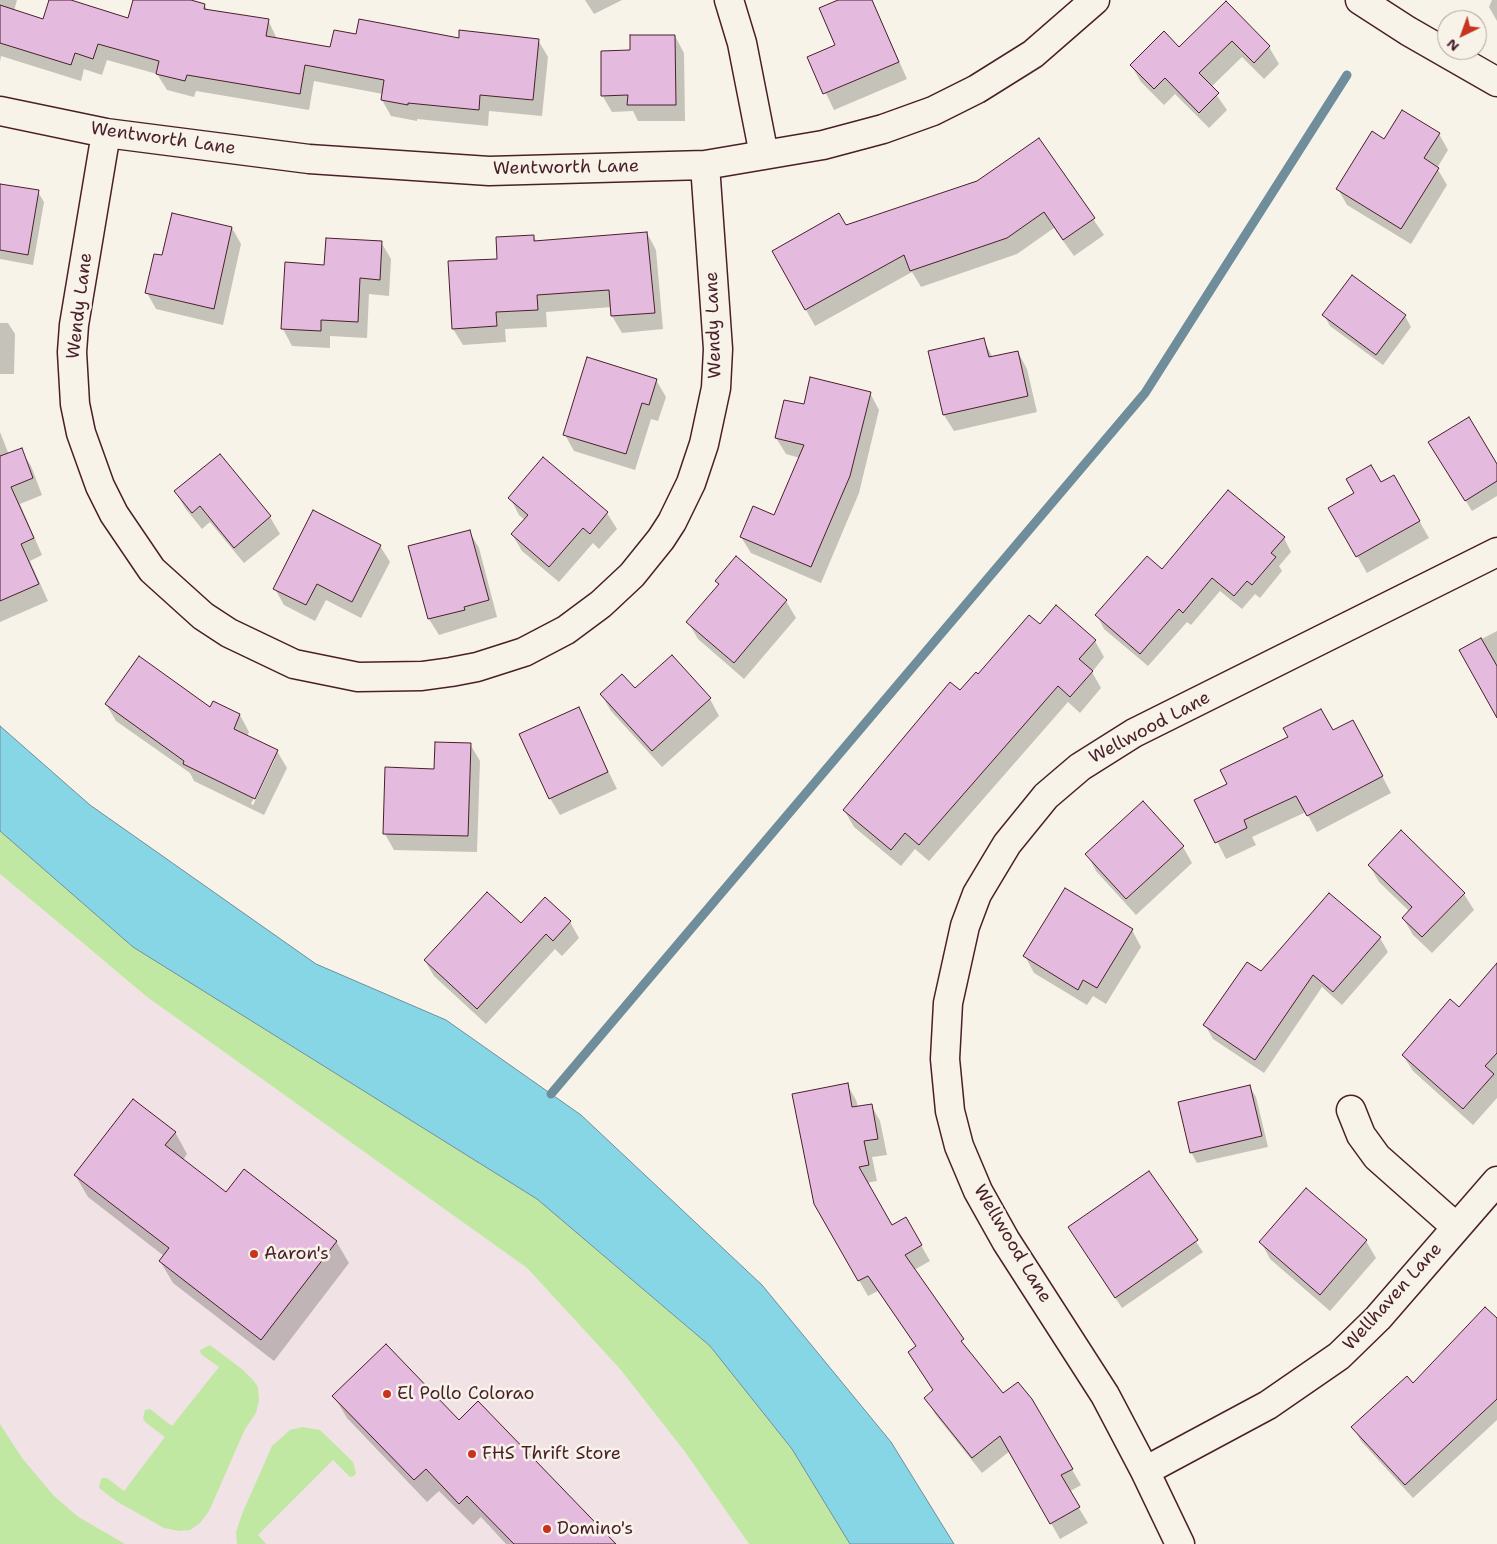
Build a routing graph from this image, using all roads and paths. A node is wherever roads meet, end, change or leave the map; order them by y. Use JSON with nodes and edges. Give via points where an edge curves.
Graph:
{"nodes":[{"id":1,"x":729,"y":0,"type":"edge"},
{"id":2,"x":1095,"y":0,"type":"edge"},
{"id":3,"x":1360,"y":0,"type":"edge"},
{"id":4,"x":1497,"y":82,"type":"edge"},
{"id":5,"x":0,"y":111,"type":"edge"},
{"id":6,"x":106,"y":133,"type":"junction"},
{"id":7,"x":764,"y":155,"type":"junction"},
{"id":8,"x":704,"y":165,"type":"junction"},
{"id":9,"x":1497,"y":552,"type":"edge"},
{"id":10,"x":1351,"y":1110,"type":"dead end"},
{"id":11,"x":1497,"y":1181,"type":"edge"},
{"id":12,"x":1456,"y":1227,"type":"junction"},
{"id":13,"x":1145,"y":1471,"type":"junction"},
{"id":14,"x":1180,"y":1544,"type":"edge"}],
"edges":[{"from":1,"to":7,"type":"street","via":[[742,43]]},
{"from":2,"to":7,"type":"street","name":"Wentworth Lane","via":[[1032,54],[977,89],[933,111],[823,145]]},
{"from":3,"to":4,"type":"street"},
{"from":5,"to":6,"type":"street","name":"Wentworth Lane"},
{"from":6,"to":8,"type":"street","name":"Wentworth Lane","via":[[310,159],[488,171]]},
{"from":6,"to":8,"type":"street","name":"Wendy Lane","via":[[72,352],[75,404],[81,433],[100,486],[114,514],[152,570],[203,616],[229,633],[294,664],[358,677],[451,672],[500,660],[531,648],[566,630],[601,604],[632,575],[666,531],[691,483],[707,434],[716,388],[718,350]]},
{"from":7,"to":8,"type":"street","name":"Wentworth Lane"},
{"from":9,"to":13,"type":"street","name":"Wellwood Lane","via":[[1098,754],[1062,781],[1032,812],[995,861],[970,911],[956,962],[946,1025],[945,1076],[959,1146],[998,1227],[1105,1395]]},
{"from":10,"to":12,"type":"street","via":[[1361,1135],[1377,1157]]},
{"from":11,"to":12,"type":"street","name":"Wellhaven Lane"},
{"from":12,"to":13,"type":"street","name":"Wellhaven Lane","via":[[1362,1336],[1318,1373],[1268,1405]]},
{"from":13,"to":14,"type":"street","name":"Wellwood Lane"}]}
